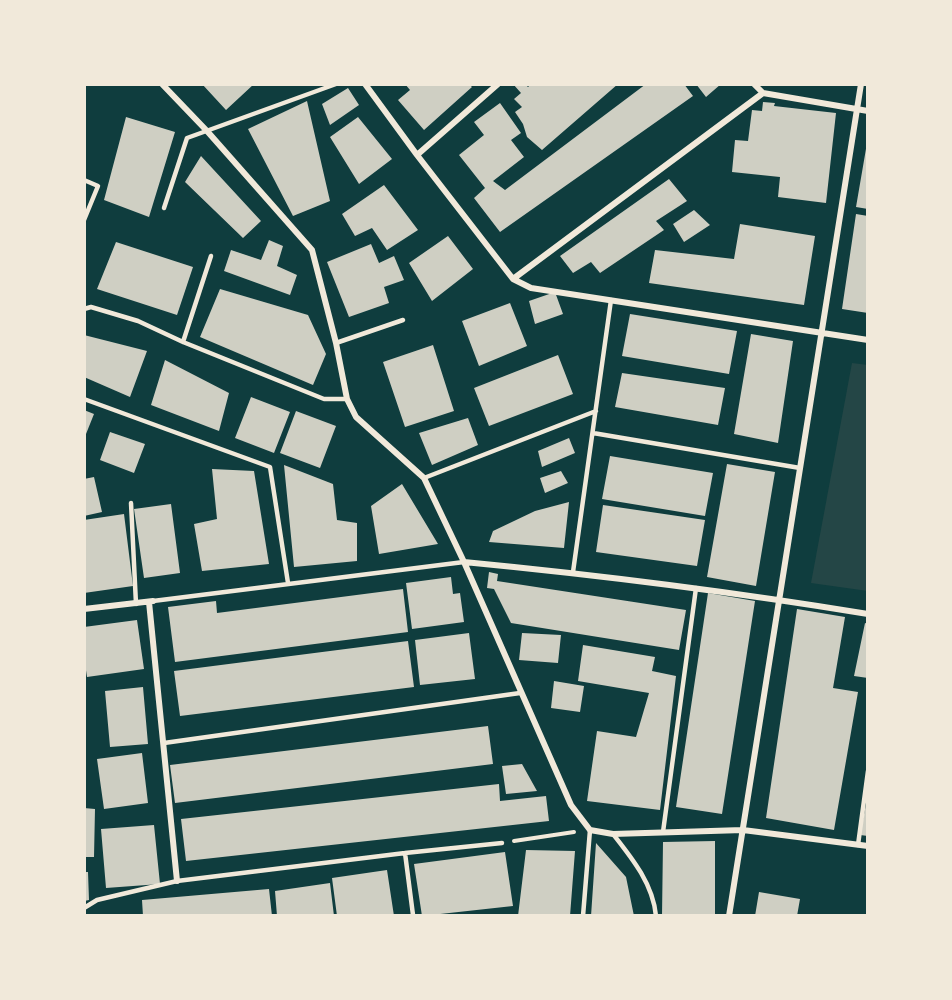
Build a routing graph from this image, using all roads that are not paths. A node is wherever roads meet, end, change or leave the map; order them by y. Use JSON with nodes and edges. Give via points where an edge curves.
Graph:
{"nodes":[{"id":1,"x":162,"y":84,"type":"edge"},
{"id":2,"x":336,"y":84,"type":"edge"},
{"id":3,"x":365,"y":84,"type":"edge"},
{"id":4,"x":498,"y":84,"type":"edge"},
{"id":5,"x":754,"y":84,"type":"edge"},
{"id":6,"x":861,"y":84,"type":"edge"},
{"id":7,"x":763,"y":93,"type":"junction"},
{"id":8,"x":857,"y":110,"type":"junction"},
{"id":9,"x":868,"y":111,"type":"edge"},
{"id":10,"x":207,"y":131,"type":"junction"},
{"id":11,"x":417,"y":154,"type":"junction"},
{"id":12,"x":84,"y":180,"type":"edge"},
{"id":13,"x":164,"y":208,"type":"dead end"},
{"id":14,"x":84,"y":220,"type":"edge"},
{"id":15,"x":211,"y":256,"type":"dead end"},
{"id":16,"x":513,"y":279,"type":"junction"},
{"id":17,"x":611,"y":300,"type":"junction"},
{"id":18,"x":84,"y":304,"type":"edge"},
{"id":19,"x":92,"y":307,"type":"junction"},
{"id":20,"x":84,"y":309,"type":"edge"},
{"id":21,"x":403,"y":320,"type":"dead end"},
{"id":22,"x":820,"y":334,"type":"junction"},
{"id":23,"x":868,"y":340,"type":"edge"},
{"id":24,"x":183,"y":342,"type":"junction"},
{"id":25,"x":336,"y":343,"type":"junction"},
{"id":26,"x":84,"y":399,"type":"edge"},
{"id":27,"x":347,"y":399,"type":"junction"},
{"id":28,"x":596,"y":411,"type":"junction"},
{"id":29,"x":593,"y":433,"type":"junction"},
{"id":30,"x":800,"y":468,"type":"junction"},
{"id":31,"x":424,"y":478,"type":"junction"},
{"id":32,"x":131,"y":503,"type":"dead end"},
{"id":33,"x":464,"y":562,"type":"junction"},
{"id":34,"x":573,"y":572,"type":"junction"},
{"id":35,"x":288,"y":583,"type":"junction"},
{"id":36,"x":696,"y":588,"type":"junction"},
{"id":37,"x":780,"y":600,"type":"junction"},
{"id":38,"x":151,"y":602,"type":"junction"},
{"id":39,"x":136,"y":604,"type":"junction"},
{"id":40,"x":84,"y":609,"type":"edge"},
{"id":41,"x":868,"y":614,"type":"edge"},
{"id":42,"x":520,"y":693,"type":"junction"},
{"id":43,"x":164,"y":743,"type":"junction"},
{"id":44,"x":868,"y":771,"type":"edge"},
{"id":45,"x":590,"y":830,"type":"junction"},
{"id":46,"x":743,"y":830,"type":"junction"},
{"id":47,"x":663,"y":832,"type":"junction"},
{"id":48,"x":613,"y":834,"type":"junction"},
{"id":49,"x":502,"y":843,"type":"road end"},
{"id":50,"x":858,"y":845,"type":"junction"},
{"id":51,"x":868,"y":846,"type":"edge"},
{"id":52,"x":405,"y":853,"type":"junction"},
{"id":53,"x":177,"y":881,"type":"junction"},
{"id":54,"x":84,"y":908,"type":"edge"},
{"id":55,"x":413,"y":915,"type":"edge"},
{"id":56,"x":583,"y":916,"type":"edge"},
{"id":57,"x":656,"y":916,"type":"edge"},
{"id":58,"x":729,"y":916,"type":"edge"}],
"edges":[{"from":1,"to":10,"type":"street"},
{"from":2,"to":10,"type":"lane"},
{"from":3,"to":11,"type":"street"},
{"from":4,"to":11,"type":"street"},
{"from":5,"to":7,"type":"street"},
{"from":6,"to":8,"type":"street"},
{"from":7,"to":8,"type":"street"},
{"from":7,"to":16,"type":"street"},
{"from":8,"to":9,"type":"street"},
{"from":8,"to":22,"type":"street"},
{"from":10,"to":13,"type":"lane","via":[[187,138]]},
{"from":10,"to":25,"type":"street","via":[[312,250]]},
{"from":11,"to":16,"type":"street"},
{"from":12,"to":14,"type":"lane","via":[[98,186]]},
{"from":15,"to":24,"type":"lane"},
{"from":16,"to":17,"type":"street","via":[[531,288]]},
{"from":17,"to":22,"type":"street"},
{"from":17,"to":28,"type":"lane"},
{"from":18,"to":19,"type":"lane"},
{"from":19,"to":20,"type":"lane"},
{"from":19,"to":24,"type":"lane","via":[[138,321]]},
{"from":21,"to":25,"type":"lane"},
{"from":22,"to":23,"type":"street"},
{"from":22,"to":30,"type":"street"},
{"from":24,"to":27,"type":"lane","via":[[324,399]]},
{"from":25,"to":27,"type":"street"},
{"from":26,"to":35,"type":"lane","via":[[270,467]]},
{"from":27,"to":31,"type":"street","via":[[356,417]]},
{"from":28,"to":29,"type":"lane"},
{"from":28,"to":31,"type":"lane"},
{"from":29,"to":30,"type":"lane"},
{"from":29,"to":34,"type":"lane"},
{"from":30,"to":37,"type":"street"},
{"from":31,"to":33,"type":"street"},
{"from":32,"to":39,"type":"lane"},
{"from":33,"to":34,"type":"street"},
{"from":33,"to":35,"type":"lane"},
{"from":33,"to":42,"type":"street"},
{"from":34,"to":36,"type":"street"},
{"from":35,"to":38,"type":"lane"},
{"from":36,"to":37,"type":"street"},
{"from":36,"to":47,"type":"lane"},
{"from":37,"to":41,"type":"street"},
{"from":37,"to":46,"type":"street"},
{"from":38,"to":39,"type":"street"},
{"from":38,"to":43,"type":"street"},
{"from":39,"to":40,"type":"street"},
{"from":42,"to":43,"type":"lane"},
{"from":42,"to":45,"type":"street","via":[[571,805]]},
{"from":43,"to":53,"type":"street"},
{"from":44,"to":50,"type":"lane"},
{"from":45,"to":48,"type":"street"},
{"from":45,"to":56,"type":"lane"},
{"from":46,"to":47,"type":"street"},
{"from":46,"to":50,"type":"street"},
{"from":46,"to":58,"type":"street"},
{"from":47,"to":48,"type":"street"},
{"from":48,"to":57,"type":"lane","via":[[636,863],[654,900]]},
{"from":49,"to":52,"type":"lane"},
{"from":50,"to":51,"type":"street"},
{"from":52,"to":53,"type":"lane"},
{"from":52,"to":55,"type":"lane"},
{"from":53,"to":54,"type":"lane","via":[[97,900]]}]}
